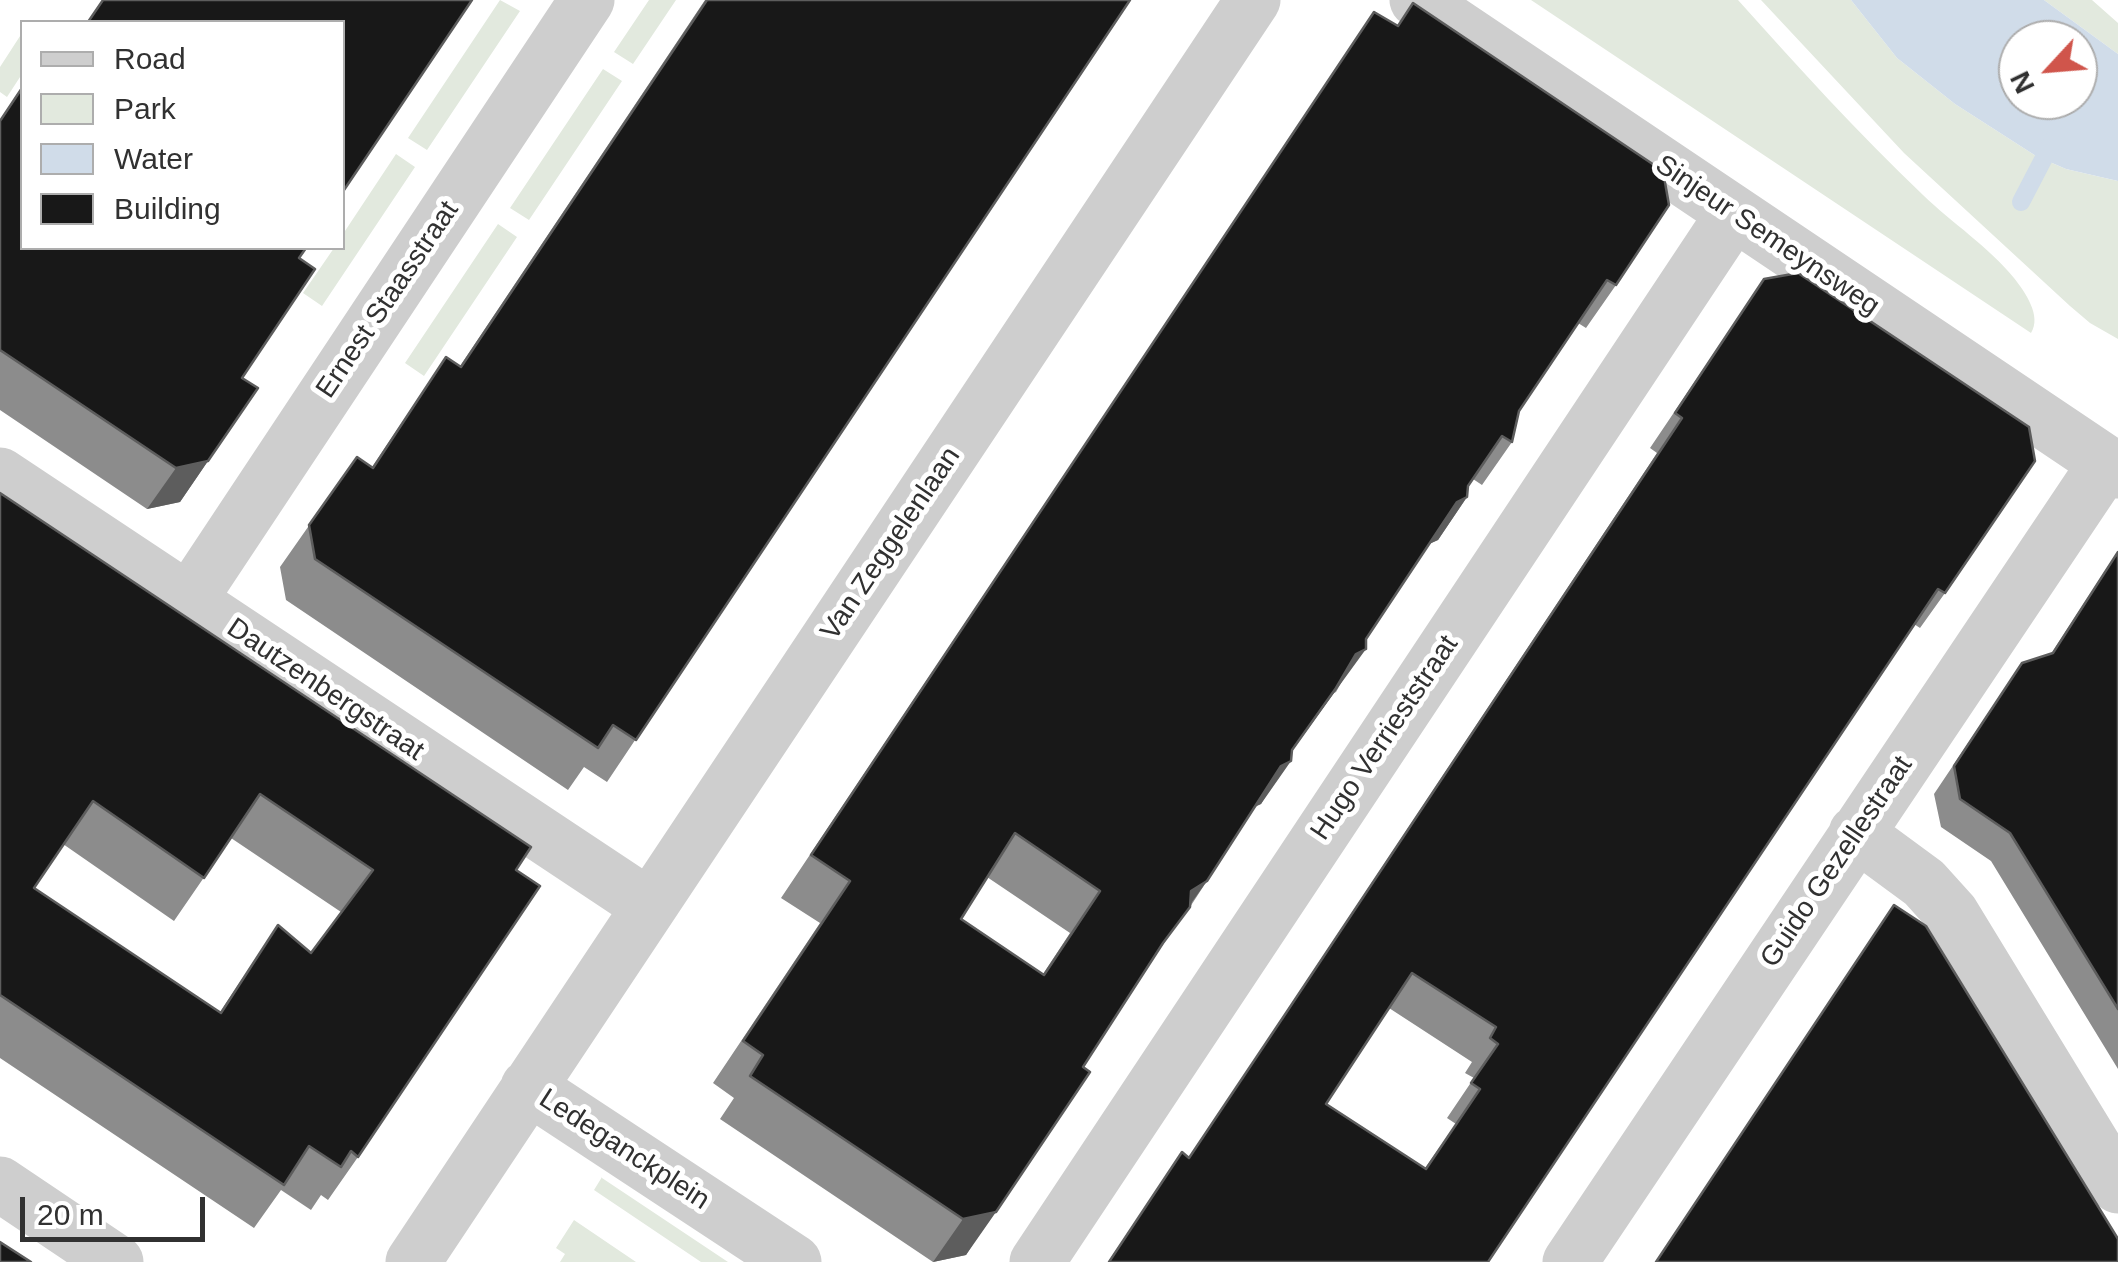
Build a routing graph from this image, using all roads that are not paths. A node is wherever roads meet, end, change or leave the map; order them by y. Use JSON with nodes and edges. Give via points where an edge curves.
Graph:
{"nodes":[{"id":1,"x":587,"y":0,"type":"edge"},
{"id":2,"x":1253,"y":0,"type":"edge"},
{"id":3,"x":1416,"y":0,"type":"edge"},
{"id":4,"x":1734,"y":213,"type":"junction"},
{"id":5,"x":2112,"y":467,"type":"edge"},
{"id":6,"x":0,"y":476,"type":"edge"},
{"id":7,"x":188,"y":600,"type":"junction"},
{"id":8,"x":1856,"y":834,"type":"junction"},
{"id":9,"x":649,"y":906,"type":"junction"},
{"id":10,"x":528,"y":1087,"type":"junction"},
{"id":11,"x":0,"y":1184,"type":"edge"},
{"id":12,"x":2118,"y":1186,"type":"edge"},
{"id":13,"x":116,"y":1262,"type":"edge"},
{"id":14,"x":413,"y":1262,"type":"edge"},
{"id":15,"x":794,"y":1262,"type":"edge"},
{"id":16,"x":1037,"y":1262,"type":"edge"},
{"id":17,"x":1570,"y":1262,"type":"edge"}],
"edges":[{"from":1,"to":7,"type":"street","name":"Ernest Staasstraat"},
{"from":2,"to":9,"type":"street","name":"Van Zeggelenlaan"},
{"from":3,"to":4,"type":"street","name":"Sinjeur Semeynsweg"},
{"from":4,"to":5,"type":"street","name":"Sinjeur Semeynsweg"},
{"from":4,"to":16,"type":"street","name":"Hugo Verrieststraat"},
{"from":5,"to":8,"type":"street","name":"Guido Gezellestraat"},
{"from":6,"to":7,"type":"street","name":"Dautzenbergstraat"},
{"from":7,"to":9,"type":"street","name":"Dautzenbergstraat"},
{"from":8,"to":12,"type":"street","via":[[1924,883],[1952,914]]},
{"from":8,"to":17,"type":"street","name":"Guido Gezellestraat"},
{"from":9,"to":10,"type":"street","name":"Van Zeggelenlaan"},
{"from":10,"to":14,"type":"street","name":"Ledeganckplein"},
{"from":10,"to":15,"type":"street","name":"Ledeganckplein"},
{"from":11,"to":13,"type":"street"}]}
